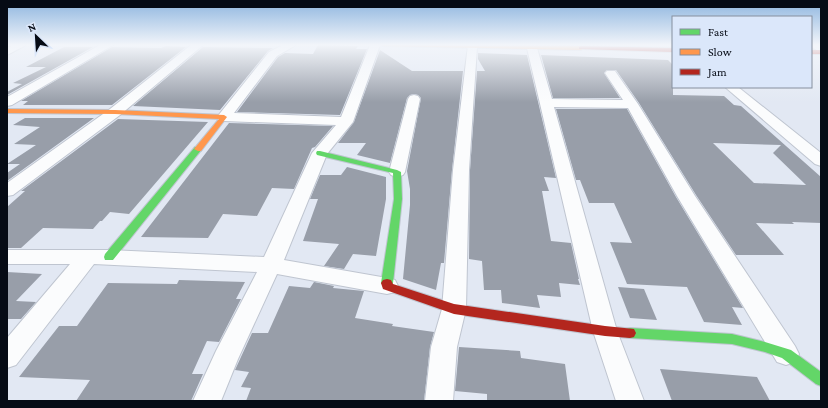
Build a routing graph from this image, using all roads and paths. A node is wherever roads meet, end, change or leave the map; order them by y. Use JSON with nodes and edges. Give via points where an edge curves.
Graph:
{"nodes":[{"id":1,"x":74,"y":64,"type":"edge"},
{"id":2,"x":174,"y":64,"type":"edge"},
{"id":3,"x":265,"y":64,"type":"edge"},
{"id":4,"x":368,"y":64,"type":"edge"},
{"id":5,"x":466,"y":64,"type":"edge"},
{"id":6,"x":536,"y":64,"type":"edge"},
{"id":7,"x":611,"y":73,"type":"dead end"},
{"id":8,"x":732,"y":88,"type":"edge"},
{"id":9,"x":414,"y":99,"type":"dead end"},
{"id":10,"x":7,"y":102,"type":"edge"},
{"id":11,"x":547,"y":103,"type":"junction"},
{"id":12,"x":632,"y":104,"type":"junction"},
{"id":13,"x":7,"y":111,"type":"edge"},
{"id":14,"x":115,"y":112,"type":"junction"},
{"id":15,"x":224,"y":117,"type":"junction"},
{"id":16,"x":346,"y":122,"type":"junction"},
{"id":17,"x":320,"y":153,"type":"junction"},
{"id":18,"x":821,"y":161,"type":"edge"},
{"id":19,"x":397,"y":172,"type":"junction"},
{"id":20,"x":7,"y":191,"type":"edge"},
{"id":21,"x":7,"y":257,"type":"edge"},
{"id":22,"x":99,"y":257,"type":"junction"},
{"id":23,"x":271,"y":265,"type":"junction"},
{"id":24,"x":387,"y":286,"type":"junction"},
{"id":25,"x":454,"y":309,"type":"junction"},
{"id":26,"x":605,"y":331,"type":"junction"},
{"id":27,"x":786,"y":354,"type":"junction"},
{"id":28,"x":7,"y":357,"type":"edge"},
{"id":29,"x":821,"y":380,"type":"edge"},
{"id":30,"x":207,"y":401,"type":"edge"},
{"id":31,"x":439,"y":401,"type":"edge"},
{"id":32,"x":630,"y":401,"type":"edge"}],
"edges":[{"from":1,"to":10,"type":"street"},
{"from":2,"to":14,"type":"street"},
{"from":3,"to":15,"type":"street"},
{"from":4,"to":16,"type":"street"},
{"from":5,"to":25,"type":"street"},
{"from":6,"to":11,"type":"street"},
{"from":7,"to":12,"type":"street"},
{"from":8,"to":18,"type":"street"},
{"from":9,"to":19,"type":"street"},
{"from":11,"to":12,"type":"street"},
{"from":11,"to":26,"type":"street"},
{"from":12,"to":27,"type":"street","via":[[686,196]]},
{"from":13,"to":14,"type":"street"},
{"from":14,"to":15,"type":"street"},
{"from":14,"to":20,"type":"street"},
{"from":15,"to":16,"type":"street"},
{"from":15,"to":22,"type":"street"},
{"from":16,"to":17,"type":"street"},
{"from":17,"to":19,"type":"street"},
{"from":17,"to":23,"type":"street"},
{"from":19,"to":24,"type":"street","via":[[398,199]]},
{"from":21,"to":22,"type":"street"},
{"from":22,"to":23,"type":"street"},
{"from":22,"to":28,"type":"street"},
{"from":23,"to":24,"type":"street"},
{"from":23,"to":30,"type":"street"},
{"from":24,"to":25,"type":"street"},
{"from":25,"to":26,"type":"street"},
{"from":25,"to":31,"type":"street","via":[[444,347]]},
{"from":26,"to":27,"type":"street","via":[[732,339]]},
{"from":26,"to":32,"type":"street"},
{"from":27,"to":29,"type":"street"}]}
